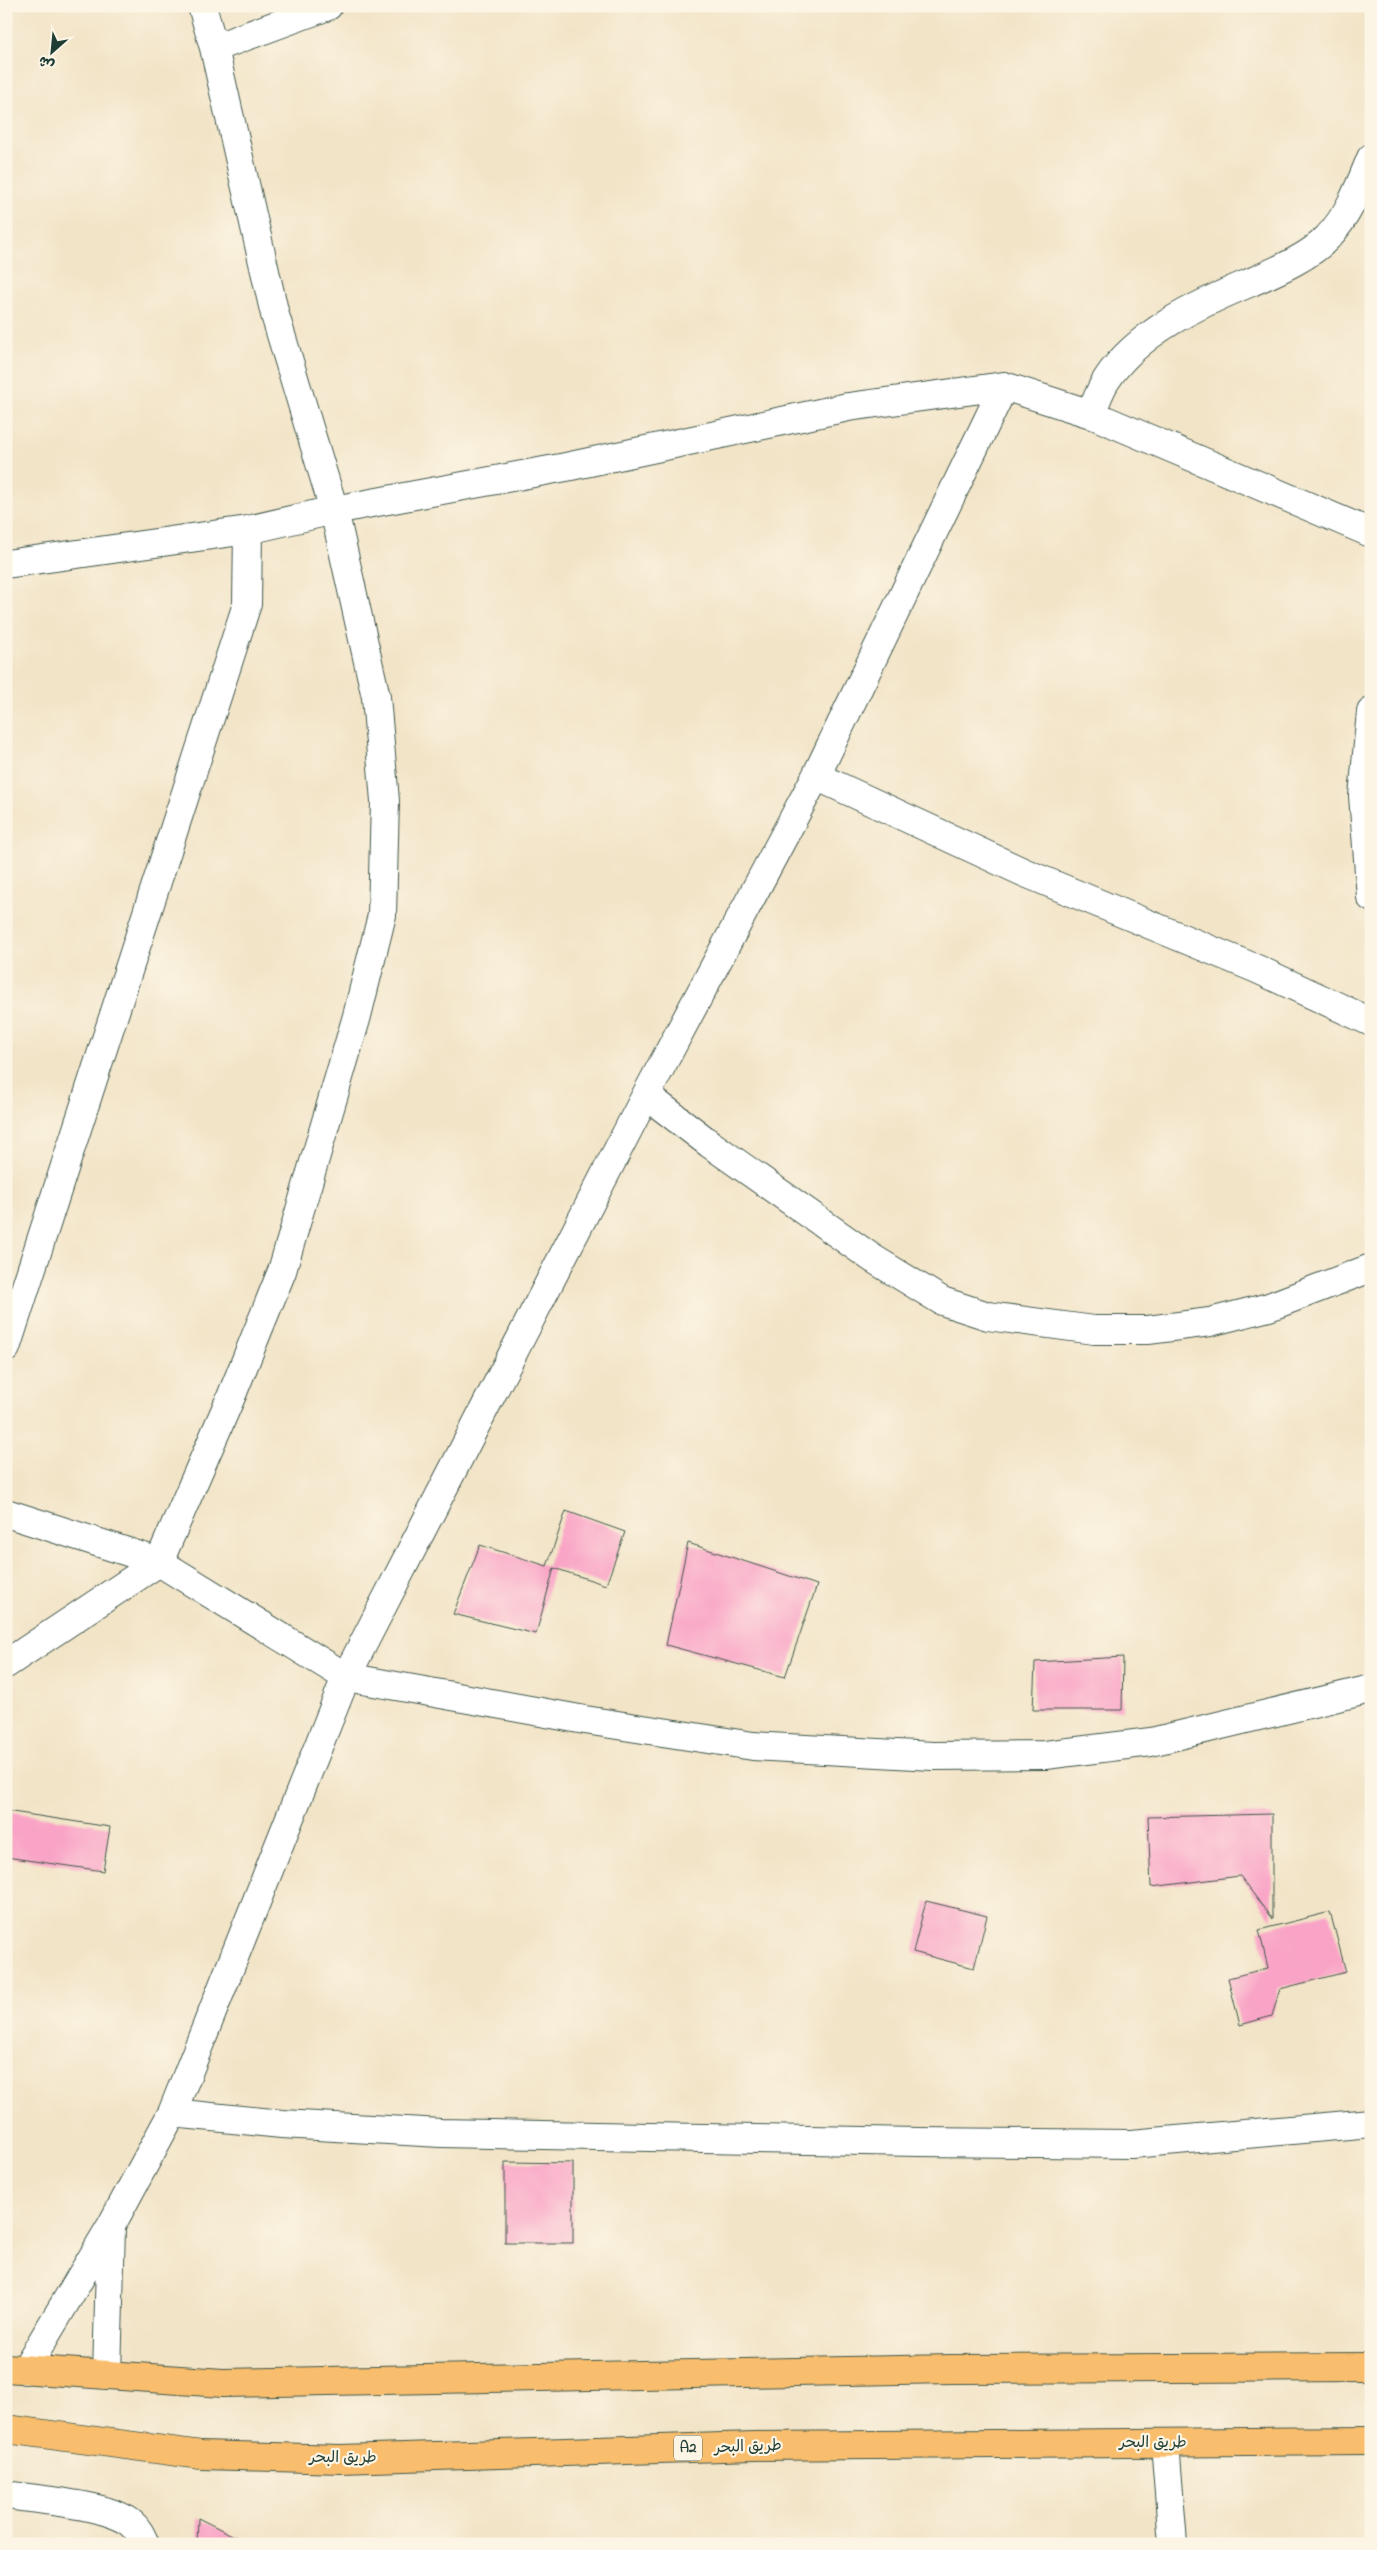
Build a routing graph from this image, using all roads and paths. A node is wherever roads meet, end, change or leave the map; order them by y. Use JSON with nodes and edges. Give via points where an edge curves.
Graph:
{"nodes":[{"id":1,"x":202,"y":6,"type":"edge"},
{"id":2,"x":328,"y":6,"type":"edge"},
{"id":3,"x":214,"y":48,"type":"junction"},
{"id":4,"x":1371,"y":158,"type":"edge"},
{"id":5,"x":1004,"y":386,"type":"junction"},
{"id":6,"x":1091,"y":414,"type":"junction"},
{"id":7,"x":334,"y":510,"type":"junction"},
{"id":8,"x":248,"y":530,"type":"junction"},
{"id":9,"x":1371,"y":533,"type":"edge"},
{"id":10,"x":6,"y":564,"type":"edge"},
{"id":11,"x":1371,"y":712,"type":"edge"},
{"id":12,"x":816,"y":776,"type":"junction"},
{"id":13,"x":1371,"y":897,"type":"edge"},
{"id":14,"x":1371,"y":1022,"type":"edge"},
{"id":15,"x":646,"y":1095,"type":"junction"},
{"id":16,"x":1371,"y":1268,"type":"edge"},
{"id":17,"x":6,"y":1348,"type":"edge"},
{"id":18,"x":6,"y":1513,"type":"edge"},
{"id":19,"x":159,"y":1562,"type":"junction"},
{"id":20,"x":6,"y":1664,"type":"edge"},
{"id":21,"x":346,"y":1677,"type":"junction"},
{"id":22,"x":1371,"y":1689,"type":"edge"},
{"id":23,"x":172,"y":2113,"type":"junction"},
{"id":24,"x":1371,"y":2123,"type":"edge"},
{"id":25,"x":111,"y":2226,"type":"junction"},
{"id":26,"x":1371,"y":2367,"type":"edge"},
{"id":27,"x":15,"y":2369,"type":"edge"},
{"id":28,"x":107,"y":2375,"type":"junction"},
{"id":29,"x":6,"y":2429,"type":"edge"},
{"id":30,"x":1371,"y":2441,"type":"edge"},
{"id":31,"x":1166,"y":2443,"type":"junction"},
{"id":32,"x":6,"y":2495,"type":"edge"},
{"id":33,"x":145,"y":2544,"type":"edge"},
{"id":34,"x":1173,"y":2544,"type":"edge"}],
"edges":[{"from":1,"to":3,"type":"street"},
{"from":2,"to":3,"type":"street"},
{"from":3,"to":7,"type":"street","via":[[275,315]]},
{"from":4,"to":6,"type":"street","via":[[1347,214],[1326,239],[1273,273],[1204,304],[1149,337],[1130,352],[1106,380]]},
{"from":5,"to":6,"type":"street"},
{"from":5,"to":7,"type":"street","via":[[848,408],[566,467]]},
{"from":5,"to":12,"type":"street"},
{"from":6,"to":9,"type":"street"},
{"from":7,"to":8,"type":"street"},
{"from":7,"to":19,"type":"street","via":[[376,696],[385,801],[382,915],[357,1016],[282,1271]]},
{"from":8,"to":10,"type":"street"},
{"from":8,"to":17,"type":"street","via":[[247,604]]},
{"from":11,"to":13,"type":"street","via":[[1363,796]]},
{"from":12,"to":14,"type":"street","via":[[1023,872],[1257,969]]},
{"from":12,"to":15,"type":"street"},
{"from":15,"to":16,"type":"street","via":[[872,1258],[942,1301],[988,1316],[1094,1330],[1148,1330],[1210,1322],[1270,1307]]},
{"from":15,"to":21,"type":"street"},
{"from":18,"to":19,"type":"street"},
{"from":19,"to":20,"type":"street"},
{"from":19,"to":21,"type":"street"},
{"from":21,"to":22,"type":"street","via":[[753,1746],[933,1756],[1045,1755],[1151,1742]]},
{"from":21,"to":23,"type":"street"},
{"from":23,"to":24,"type":"street","via":[[282,2124],[441,2133],[1131,2144]]},
{"from":23,"to":25,"type":"street"},
{"from":25,"to":27,"type":"street"},
{"from":25,"to":28,"type":"street"},
{"from":26,"to":28,"type":"highway","via":[[952,2369],[222,2383]]},
{"from":27,"to":28,"type":"highway"},
{"from":29,"to":31,"type":"highway","name":"طريق البحر","number":"A2","via":[[201,2455],[340,2459],[754,2446]]},
{"from":30,"to":31,"type":"highway","name":"طريق البحر","number":"A2"},
{"from":31,"to":34,"type":"street"},
{"from":32,"to":33,"type":"street","via":[[114,2514],[140,2532]]}]}
